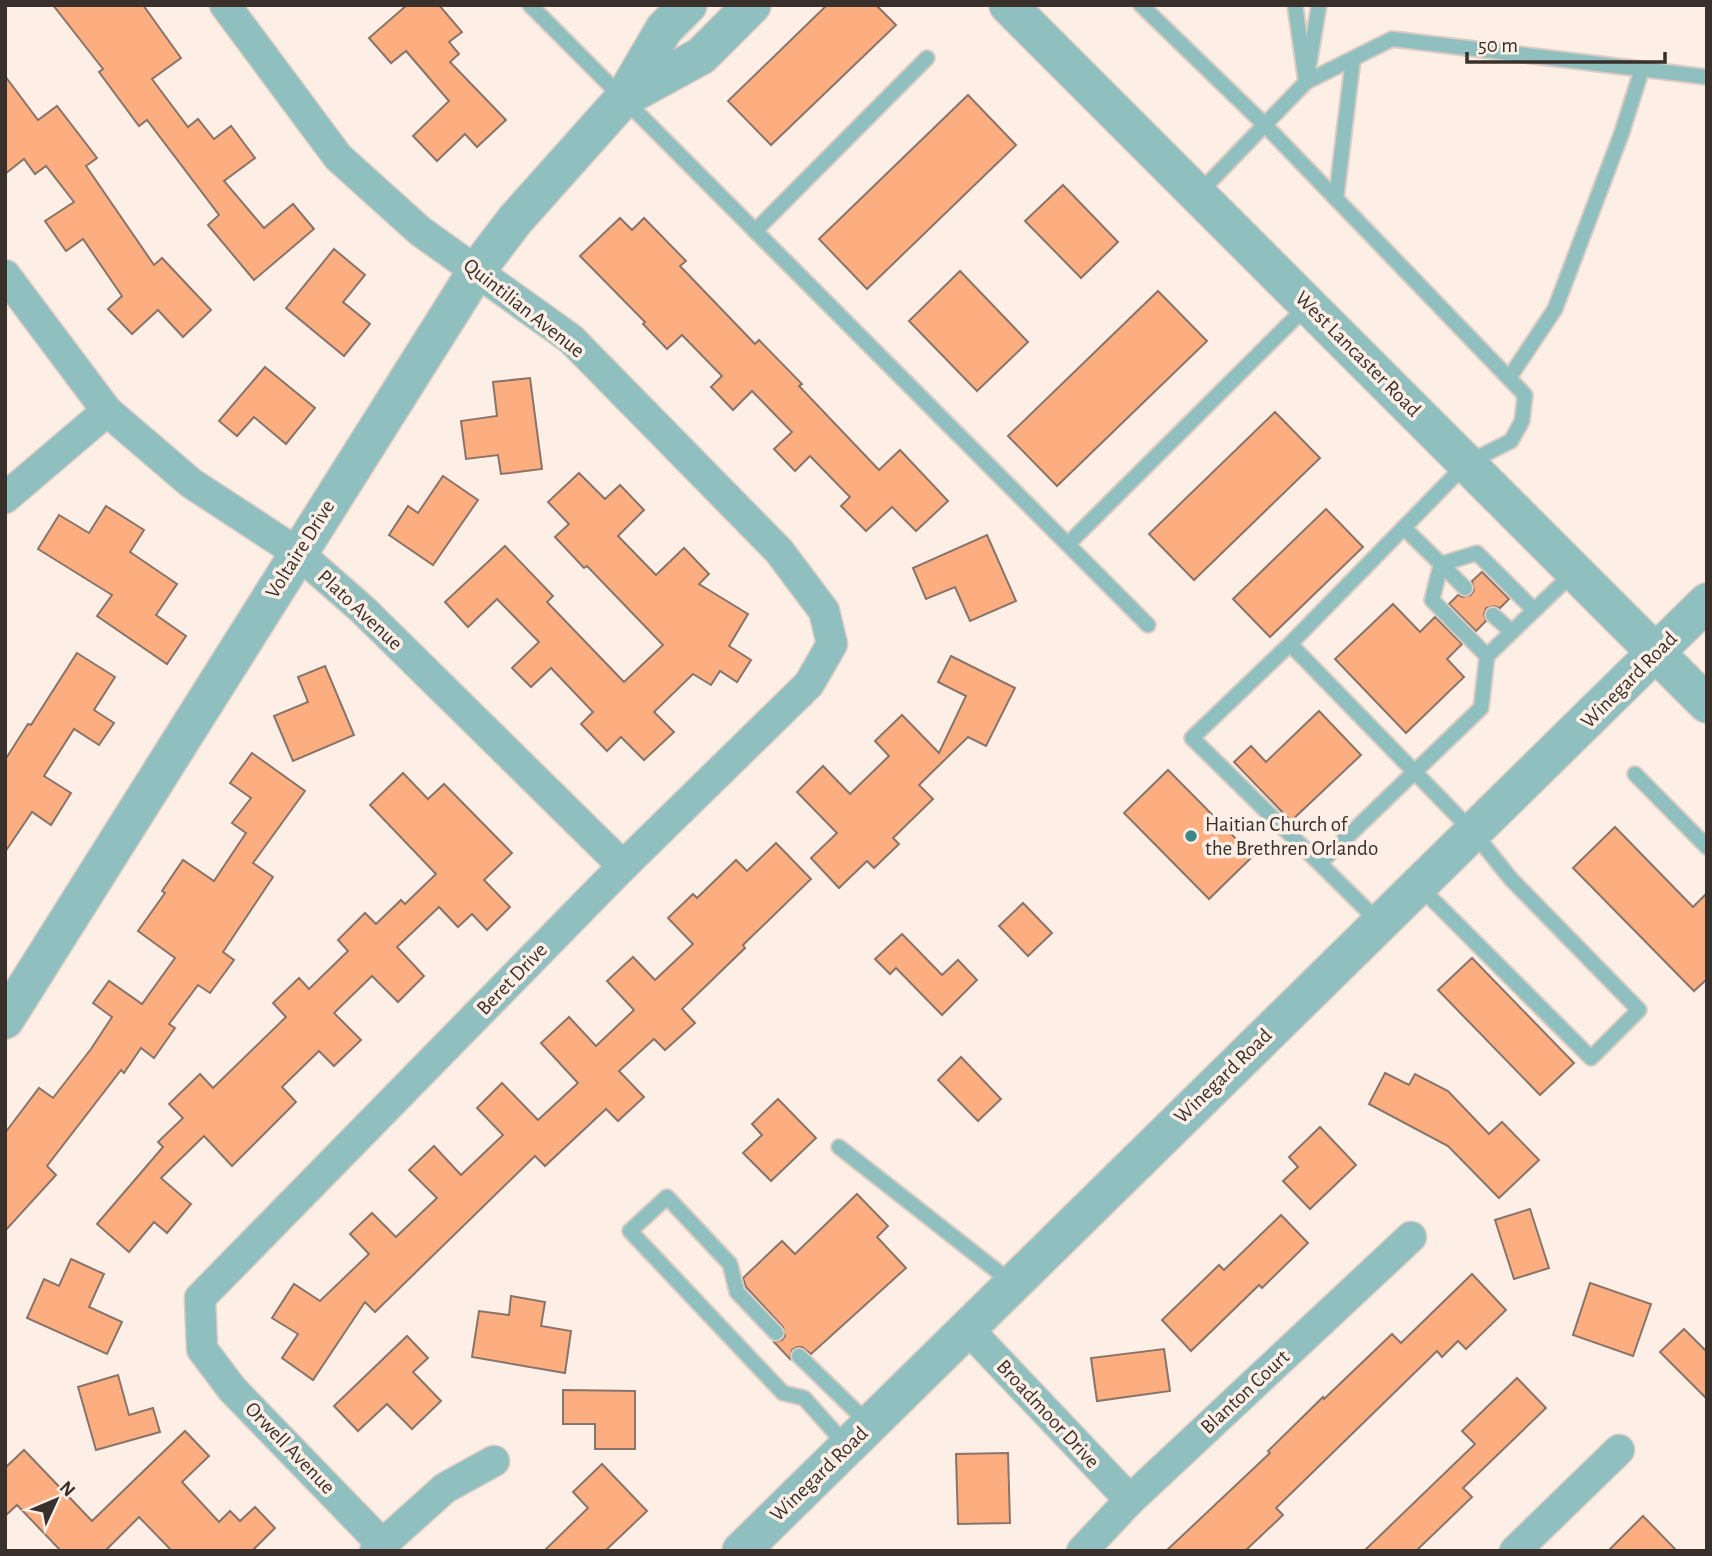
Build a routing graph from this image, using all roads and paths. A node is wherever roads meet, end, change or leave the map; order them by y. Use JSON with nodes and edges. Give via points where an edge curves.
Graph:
{"nodes":[{"id":1,"x":225,"y":5,"type":"edge"},
{"id":2,"x":530,"y":5,"type":"edge"},
{"id":3,"x":688,"y":5,"type":"edge"},
{"id":4,"x":752,"y":5,"type":"edge"},
{"id":5,"x":1008,"y":5,"type":"edge"},
{"id":6,"x":1141,"y":5,"type":"edge"},
{"id":7,"x":1296,"y":5,"type":"edge"},
{"id":8,"x":1319,"y":5,"type":"edge"},
{"id":9,"x":927,"y":58,"type":"dead end"},
{"id":10,"x":1353,"y":59,"type":"junction"},
{"id":11,"x":1642,"y":69,"type":"junction"},
{"id":12,"x":1707,"y":77,"type":"edge"},
{"id":13,"x":1306,"y":82,"type":"junction"},
{"id":14,"x":623,"y":99,"type":"junction"},
{"id":15,"x":1265,"y":125,"type":"junction"},
{"id":16,"x":1198,"y":194,"type":"junction"},
{"id":17,"x":1336,"y":199,"type":"junction"},
{"id":18,"x":755,"y":231,"type":"junction"},
{"id":19,"x":477,"y":270,"type":"junction"},
{"id":20,"x":5,"y":275,"type":"edge"},
{"id":21,"x":1308,"y":304,"type":"junction"},
{"id":22,"x":1509,"y":378,"type":"junction"},
{"id":23,"x":107,"y":411,"type":"junction"},
{"id":24,"x":1467,"y":463,"type":"junction"},
{"id":25,"x":5,"y":498,"type":"edge"},
{"id":26,"x":1404,"y":528,"type":"junction"},
{"id":27,"x":1068,"y":544,"type":"junction"},
{"id":28,"x":298,"y":553,"type":"junction"},
{"id":29,"x":1441,"y":564,"type":"junction"},
{"id":30,"x":1575,"y":571,"type":"junction"},
{"id":31,"x":1465,"y":588,"type":"dead end"},
{"id":32,"x":1707,"y":603,"type":"edge"},
{"id":33,"x":1534,"y":610,"type":"junction"},
{"id":34,"x":824,"y":611,"type":"joint"},
{"id":35,"x":1493,"y":615,"type":"dead end"},
{"id":36,"x":1148,"y":625,"type":"dead end"},
{"id":37,"x":1512,"y":632,"type":"junction"},
{"id":38,"x":1290,"y":643,"type":"junction"},
{"id":39,"x":1656,"y":652,"type":"junction"},
{"id":40,"x":1487,"y":656,"type":"junction"},
{"id":41,"x":1707,"y":704,"type":"edge"},
{"id":42,"x":1414,"y":771,"type":"junction"},
{"id":43,"x":1635,"y":774,"type":"dead end"},
{"id":44,"x":1474,"y":833,"type":"junction"},
{"id":45,"x":1707,"y":847,"type":"edge"},
{"id":46,"x":1320,"y":863,"type":"junction"},
{"id":47,"x":622,"y":866,"type":"junction"},
{"id":48,"x":1419,"y":886,"type":"junction"},
{"id":49,"x":1380,"y":923,"type":"junction"},
{"id":50,"x":5,"y":1020,"type":"edge"},
{"id":51,"x":839,"y":1147,"type":"dead end"},
{"id":52,"x":1411,"y":1237,"type":"dead end"},
{"id":53,"x":1012,"y":1283,"type":"junction"},
{"id":54,"x":966,"y":1328,"type":"junction"},
{"id":55,"x":776,"y":1333,"type":"dead end"},
{"id":56,"x":202,"y":1349,"type":"joint"},
{"id":57,"x":799,"y":1356,"type":"dead end"},
{"id":58,"x":858,"y":1435,"type":"junction"},
{"id":59,"x":1619,"y":1450,"type":"dead end"},
{"id":60,"x":494,"y":1461,"type":"dead end"},
{"id":61,"x":1130,"y":1500,"type":"junction"},
{"id":62,"x":379,"y":1547,"type":"edge"},
{"id":63,"x":741,"y":1551,"type":"edge"},
{"id":64,"x":1082,"y":1551,"type":"edge"},
{"id":65,"x":1515,"y":1551,"type":"edge"}],
"edges":[{"from":1,"to":19,"type":"street","name":"Quintilian Avenue","via":[[338,157],[420,231]]},
{"from":2,"to":14,"type":"lane"},
{"from":3,"to":14,"type":"street","name":"Voltaire Drive","via":[[664,29]]},
{"from":4,"to":14,"type":"street","name":"Voltaire Drive","via":[[701,56]]},
{"from":5,"to":16,"type":"street","name":"West Lancaster Road"},
{"from":6,"to":15,"type":"lane"},
{"from":7,"to":13,"type":"lane"},
{"from":8,"to":13,"type":"lane"},
{"from":9,"to":18,"type":"lane"},
{"from":10,"to":11,"type":"lane","via":[[1392,39]]},
{"from":10,"to":13,"type":"lane"},
{"from":10,"to":17,"type":"lane"},
{"from":11,"to":12,"type":"lane"},
{"from":11,"to":22,"type":"lane","via":[[1555,309]]},
{"from":13,"to":15,"type":"lane"},
{"from":14,"to":18,"type":"lane"},
{"from":14,"to":19,"type":"street","name":"Voltaire Drive","via":[[524,209]]},
{"from":15,"to":16,"type":"lane"},
{"from":15,"to":17,"type":"lane"},
{"from":16,"to":21,"type":"street","name":"West Lancaster Road"},
{"from":17,"to":22,"type":"lane"},
{"from":18,"to":27,"type":"lane"},
{"from":19,"to":28,"type":"street","name":"Voltaire Drive"},
{"from":19,"to":34,"type":"street","name":"Quintilian Avenue","via":[[571,338],[779,551]]},
{"from":20,"to":23,"type":"street","name":"Plato Avenue"},
{"from":21,"to":24,"type":"street","name":"West Lancaster Road"},
{"from":21,"to":27,"type":"lane"},
{"from":22,"to":24,"type":"lane","via":[[1525,395],[1522,421],[1511,441]]},
{"from":23,"to":25,"type":"street"},
{"from":23,"to":28,"type":"street","name":"Plato Avenue","via":[[191,483]]},
{"from":24,"to":26,"type":"lane"},
{"from":24,"to":30,"type":"street","name":"West Lancaster Road"},
{"from":26,"to":29,"type":"lane"},
{"from":26,"to":38,"type":"lane"},
{"from":27,"to":36,"type":"lane"},
{"from":28,"to":47,"type":"street","name":"Plato Avenue","via":[[362,609]]},
{"from":28,"to":50,"type":"street","name":"Voltaire Drive"},
{"from":29,"to":31,"type":"lane"},
{"from":29,"to":33,"type":"lane","via":[[1477,553]]},
{"from":29,"to":40,"type":"lane","via":[[1432,600]]},
{"from":30,"to":33,"type":"lane"},
{"from":30,"to":39,"type":"street","name":"West Lancaster Road"},
{"from":32,"to":39,"type":"street","name":"Winegard Road"},
{"from":33,"to":37,"type":"lane"},
{"from":34,"to":47,"type":"street","name":"Beret Drive","via":[[832,644],[809,684]]},
{"from":35,"to":37,"type":"lane"},
{"from":37,"to":40,"type":"lane"},
{"from":38,"to":42,"type":"lane"},
{"from":38,"to":46,"type":"lane","via":[[1192,738]]},
{"from":39,"to":41,"type":"street","name":"West Lancaster Road"},
{"from":39,"to":44,"type":"street","name":"Winegard Road"},
{"from":40,"to":42,"type":"lane","via":[[1481,708]]},
{"from":42,"to":44,"type":"lane"},
{"from":42,"to":46,"type":"lane"},
{"from":43,"to":45,"type":"lane"},
{"from":44,"to":48,"type":"street","name":"Winegard Road"},
{"from":44,"to":48,"type":"lane","via":[[1511,879],[1640,1010],[1591,1058]]},
{"from":46,"to":49,"type":"lane"},
{"from":47,"to":56,"type":"street","name":"Beret Drive","via":[[200,1298]]},
{"from":48,"to":49,"type":"street","name":"Winegard Road"},
{"from":49,"to":53,"type":"street","name":"Winegard Road"},
{"from":51,"to":53,"type":"lane"},
{"from":52,"to":61,"type":"street","name":"Blanton Court"},
{"from":53,"to":54,"type":"street","name":"Winegard Road"},
{"from":54,"to":58,"type":"street","name":"Winegard Road"},
{"from":54,"to":61,"type":"street","name":"Broadmoor Drive"},
{"from":55,"to":58,"type":"lane","via":[[737,1292],[730,1264],[667,1197],[630,1231],[783,1393],[804,1398]]},
{"from":56,"to":62,"type":"street","name":"Orwell Avenue","via":[[233,1389]]},
{"from":57,"to":58,"type":"lane"},
{"from":58,"to":63,"type":"street","name":"Winegard Road"},
{"from":59,"to":65,"type":"street"},
{"from":60,"to":62,"type":"street","via":[[445,1488]]},
{"from":61,"to":64,"type":"street","name":"Blanton Court"}]}
